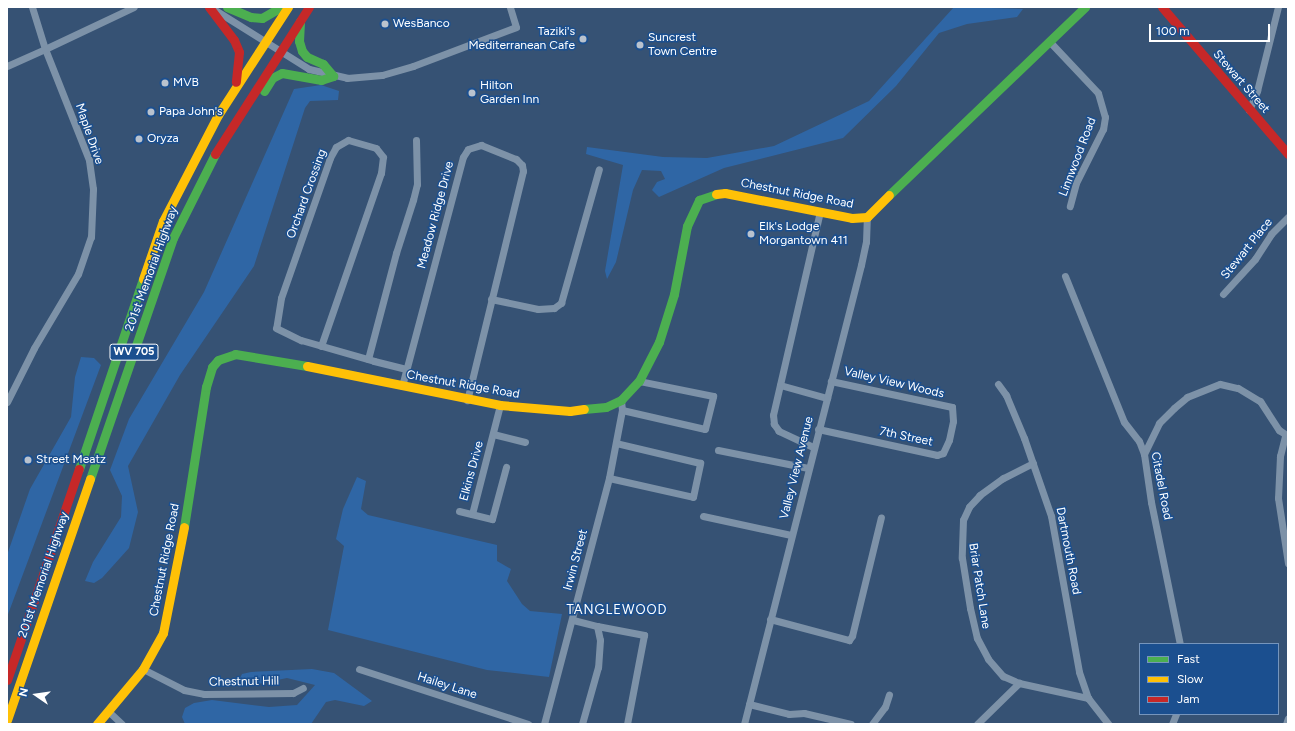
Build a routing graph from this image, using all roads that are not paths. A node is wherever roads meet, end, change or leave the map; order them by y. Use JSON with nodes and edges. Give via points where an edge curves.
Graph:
{"nodes":[{"id":1,"x":32,"y":7,"type":"edge"},
{"id":2,"x":134,"y":7,"type":"edge"},
{"id":3,"x":209,"y":7,"type":"edge"},
{"id":4,"x":227,"y":7,"type":"edge"},
{"id":5,"x":281,"y":7,"type":"edge"},
{"id":6,"x":288,"y":7,"type":"edge"},
{"id":7,"x":309,"y":7,"type":"edge"},
{"id":8,"x":510,"y":7,"type":"edge"},
{"id":9,"x":1085,"y":7,"type":"edge"},
{"id":10,"x":1162,"y":7,"type":"edge"},
{"id":11,"x":1278,"y":7,"type":"edge"},
{"id":12,"x":300,"y":21,"type":"junction"},
{"id":13,"x":1049,"y":41,"type":"junction"},
{"id":14,"x":265,"y":42,"type":"junction"},
{"id":15,"x":45,"y":50,"type":"junction"},
{"id":16,"x":280,"y":52,"type":"junction"},
{"id":17,"x":7,"y":66,"type":"edge"},
{"id":18,"x":333,"y":76,"type":"junction"},
{"id":19,"x":235,"y":88,"type":"junction"},
{"id":20,"x":1249,"y":110,"type":"junction"},
{"id":21,"x":416,"y":140,"type":"dead end"},
{"id":22,"x":218,"y":149,"type":"junction"},
{"id":23,"x":1288,"y":154,"type":"edge"},
{"id":24,"x":599,"y":169,"type":"dead end"},
{"id":25,"x":1070,"y":206,"type":"dead end"},
{"id":26,"x":820,"y":212,"type":"junction"},
{"id":27,"x":867,"y":217,"type":"junction"},
{"id":28,"x":1288,"y":218,"type":"edge"},
{"id":29,"x":1065,"y":276,"type":"dead end"},
{"id":30,"x":1223,"y":294,"type":"dead end"},
{"id":31,"x":491,"y":299,"type":"junction"},
{"id":32,"x":321,"y":346,"type":"junction"},
{"id":33,"x":368,"y":359,"type":"junction"},
{"id":34,"x":406,"y":369,"type":"junction"},
{"id":35,"x":639,"y":380,"type":"junction"},
{"id":36,"x":831,"y":380,"type":"junction"},
{"id":37,"x":998,"y":384,"type":"dead end"},
{"id":38,"x":780,"y":385,"type":"junction"},
{"id":39,"x":402,"y":386,"type":"junction"},
{"id":40,"x":826,"y":398,"type":"junction"},
{"id":41,"x":467,"y":400,"type":"junction"},
{"id":42,"x":7,"y":402,"type":"edge"},
{"id":43,"x":622,"y":405,"type":"junction"},
{"id":44,"x":500,"y":406,"type":"junction"},
{"id":45,"x":952,"y":407,"type":"joint"},
{"id":46,"x":818,"y":429,"type":"junction"},
{"id":47,"x":493,"y":434,"type":"junction"},
{"id":48,"x":1286,"y":436,"type":"edge"},
{"id":49,"x":525,"y":442,"type":"dead end"},
{"id":50,"x":616,"y":443,"type":"junction"},
{"id":51,"x":813,"y":447,"type":"junction"},
{"id":52,"x":718,"y":450,"type":"dead end"},
{"id":53,"x":1144,"y":454,"type":"junction"},
{"id":54,"x":1033,"y":463,"type":"junction"},
{"id":55,"x":506,"y":467,"type":"dead end"},
{"id":56,"x":808,"y":468,"type":"junction"},
{"id":57,"x":608,"y":478,"type":"junction"},
{"id":58,"x":459,"y":511,"type":"dead end"},
{"id":59,"x":472,"y":514,"type":"junction"},
{"id":60,"x":703,"y":516,"type":"dead end"},
{"id":61,"x":881,"y":517,"type":"dead end"},
{"id":62,"x":791,"y":535,"type":"junction"},
{"id":63,"x":1288,"y":563,"type":"edge"},
{"id":64,"x":770,"y":619,"type":"junction"},
{"id":65,"x":573,"y":620,"type":"junction"},
{"id":66,"x":597,"y":626,"type":"junction"},
{"id":67,"x":1180,"y":643,"type":"edge"},
{"id":68,"x":143,"y":669,"type":"junction"},
{"id":69,"x":359,"y":669,"type":"dead end"},
{"id":70,"x":7,"y":680,"type":"edge"},
{"id":71,"x":1019,"y":683,"type":"junction"},
{"id":72,"x":303,"y":688,"type":"dead end"},
{"id":73,"x":889,"y":695,"type":"dead end"},
{"id":74,"x":1088,"y":698,"type":"junction"},
{"id":75,"x":749,"y":704,"type":"junction"},
{"id":76,"x":108,"y":711,"type":"junction"},
{"id":77,"x":1288,"y":718,"type":"edge"},
{"id":78,"x":7,"y":720,"type":"edge"},
{"id":79,"x":97,"y":724,"type":"edge"},
{"id":80,"x":122,"y":724,"type":"edge"},
{"id":81,"x":528,"y":724,"type":"edge"},
{"id":82,"x":544,"y":724,"type":"edge"},
{"id":83,"x":582,"y":724,"type":"edge"},
{"id":84,"x":627,"y":724,"type":"edge"},
{"id":85,"x":744,"y":724,"type":"edge"},
{"id":86,"x":851,"y":724,"type":"edge"},
{"id":87,"x":872,"y":724,"type":"edge"},
{"id":88,"x":977,"y":724,"type":"edge"},
{"id":89,"x":1108,"y":724,"type":"edge"},
{"id":90,"x":1286,"y":724,"type":"edge"}],
"edges":[{"from":1,"to":15,"type":"street","name":"Maple Drive"},
{"from":2,"to":15,"type":"street"},
{"from":3,"to":14,"type":"street"},
{"from":3,"to":19,"type":"main road","via":[[234,40],[239,52]]},
{"from":4,"to":5,"type":"main road","via":[[250,17],[262,18]]},
{"from":6,"to":14,"type":"main road","name":"201st Memorial Highway","number":"WV 705"},
{"from":7,"to":12,"type":"main road","name":"201st Memorial Highway","number":"WV 705"},
{"from":8,"to":18,"type":"street","via":[[516,27],[382,75],[347,78]]},
{"from":9,"to":13,"type":"main road","name":"Chestnut Ridge Road"},
{"from":10,"to":20,"type":"main road","name":"Stewart Street"},
{"from":11,"to":20,"type":"street","via":[[1257,91]]},
{"from":12,"to":16,"type":"main road","name":"201st Memorial Highway","number":"WV 705"},
{"from":12,"to":18,"type":"main road","via":[[299,41],[302,51],[307,57],[323,64]]},
{"from":13,"to":25,"type":"street","name":"Linnwood Road","via":[[1098,93],[1105,117],[1103,129],[1076,184]]},
{"from":13,"to":27,"type":"main road","name":"Chestnut Ridge Road"},
{"from":14,"to":16,"type":"street"},
{"from":14,"to":19,"type":"main road","name":"201st Memorial Highway","number":"WV 705"},
{"from":15,"to":17,"type":"street"},
{"from":15,"to":42,"type":"street","name":"Maple Drive","via":[[89,160],[93,189],[91,237],[78,274],[38,341]]},
{"from":16,"to":18,"type":"street","via":[[309,70]]},
{"from":16,"to":22,"type":"main road","name":"201st Memorial Highway","number":"WV 705"},
{"from":18,"to":22,"type":"main road","via":[[321,80],[282,72],[272,78],[235,132]]},
{"from":19,"to":70,"type":"main road","name":"201st Memorial Highway","number":"WV 705","via":[[214,122],[163,221]]},
{"from":20,"to":23,"type":"main road","name":"Stewart Street"},
{"from":21,"to":33,"type":"street","via":[[417,184]]},
{"from":22,"to":78,"type":"main road","name":"201st Memorial Highway","number":"WV 705","via":[[173,238]]},
{"from":24,"to":31,"type":"street","via":[[560,304],[554,308],[538,309]]},
{"from":26,"to":27,"type":"main road","name":"Chestnut Ridge Road","via":[[852,218]]},
{"from":26,"to":35,"type":"main road","name":"Chestnut Ridge Road","via":[[725,193],[699,200],[687,226],[667,319]]},
{"from":26,"to":38,"type":"street"},
{"from":27,"to":36,"type":"street","name":"Valley View Avenue","via":[[866,242]]},
{"from":28,"to":30,"type":"street","name":"Stewart Place","via":[[1271,234],[1255,259]]},
{"from":29,"to":53,"type":"street","name":"Citadel Road","via":[[1124,422],[1139,441]]},
{"from":31,"to":34,"type":"street","name":"Meadow Ridge Drive","via":[[523,171],[522,165],[516,159],[481,145],[468,149],[463,158]]},
{"from":31,"to":41,"type":"street","name":"Meadow Ridge Drive"},
{"from":32,"to":32,"type":"street","name":"Orchard Crossing","via":[[282,333],[276,328],[275,320],[330,158],[336,147],[348,140],[376,148],[383,157],[381,173]]},
{"from":32,"to":33,"type":"street","name":"Orchard Crossing"},
{"from":33,"to":34,"type":"street","name":"Orchard Crossing"},
{"from":34,"to":39,"type":"street","name":"Meadow Ridge Drive"},
{"from":35,"to":43,"type":"main road","name":"Chestnut Ridge Road"},
{"from":35,"to":43,"type":"street","via":[[713,396],[705,429]]},
{"from":36,"to":40,"type":"street","name":"Valley View Avenue"},
{"from":36,"to":45,"type":"street","name":"Valley View Woods"},
{"from":37,"to":54,"type":"street","name":"Dartmouth Road","via":[[1006,395]]},
{"from":38,"to":40,"type":"street"},
{"from":38,"to":51,"type":"street","via":[[773,415],[774,424],[788,436]]},
{"from":39,"to":41,"type":"main road","name":"Chestnut Ridge Road"},
{"from":39,"to":68,"type":"main road","name":"Chestnut Ridge Road","via":[[253,356],[235,354],[218,360],[212,367],[206,386],[168,617],[157,645]]},
{"from":40,"to":46,"type":"street","name":"Valley View Avenue"},
{"from":41,"to":44,"type":"main road","name":"Chestnut Ridge Road"},
{"from":43,"to":44,"type":"main road","name":"Chestnut Ridge Road","via":[[588,411]]},
{"from":43,"to":50,"type":"street","name":"Irwin Street"},
{"from":44,"to":47,"type":"street","name":"Elkins Drive"},
{"from":45,"to":46,"type":"street","name":"7th Street","via":[[954,421],[949,440],[943,452],[937,455]]},
{"from":46,"to":51,"type":"street","name":"Valley View Avenue"},
{"from":47,"to":49,"type":"street","name":"Elkins Drive"},
{"from":47,"to":59,"type":"street","name":"Elkins Drive"},
{"from":48,"to":53,"type":"street","via":[[1260,401],[1238,388],[1220,384],[1187,397],[1174,408],[1159,423]]},
{"from":48,"to":63,"type":"street","via":[[1280,456],[1278,498]]},
{"from":50,"to":57,"type":"street","name":"Irwin Street"},
{"from":50,"to":57,"type":"street","via":[[700,463],[693,497]]},
{"from":51,"to":56,"type":"street","name":"Valley View Avenue"},
{"from":52,"to":56,"type":"street"},
{"from":53,"to":67,"type":"street","name":"Citadel Road","via":[[1151,502]]},
{"from":54,"to":71,"type":"street","name":"Briar Patch Lane","via":[[1003,478],[980,495],[969,507],[960,536],[977,638],[988,659],[1003,676]]},
{"from":54,"to":74,"type":"street","name":"Dartmouth Road","via":[[1051,516],[1079,672]]},
{"from":55,"to":59,"type":"street","name":"Elkins Drive","via":[[492,518]]},
{"from":56,"to":62,"type":"street","name":"Valley View Avenue"},
{"from":57,"to":65,"type":"street","name":"Irwin Street"},
{"from":58,"to":59,"type":"street","name":"Elkins Drive"},
{"from":60,"to":62,"type":"street"},
{"from":61,"to":64,"type":"street","via":[[849,640]]},
{"from":62,"to":64,"type":"street","name":"Valley View Avenue"},
{"from":64,"to":75,"type":"street","name":"Valley View Avenue"},
{"from":65,"to":66,"type":"street"},
{"from":65,"to":82,"type":"street","name":"Irwin Street"},
{"from":66,"to":83,"type":"street","via":[[600,640],[598,667]]},
{"from":66,"to":84,"type":"street","via":[[644,635]]},
{"from":68,"to":72,"type":"street","name":"Chestnut Hill","via":[[184,690],[204,694],[293,693]]},
{"from":68,"to":76,"type":"main road","name":"Chestnut Ridge Road"},
{"from":69,"to":81,"type":"street","name":"Hailey Lane"},
{"from":71,"to":74,"type":"street","name":"Briar Patch Lane"},
{"from":71,"to":88,"type":"street"},
{"from":73,"to":87,"type":"street","via":[[885,707]]},
{"from":74,"to":89,"type":"street","name":"Dartmouth Road"},
{"from":75,"to":85,"type":"street","name":"Valley View Avenue"},
{"from":75,"to":86,"type":"street","via":[[789,714],[804,713]]},
{"from":76,"to":79,"type":"main road","name":"Chestnut Ridge Road"},
{"from":76,"to":80,"type":"street"},
{"from":77,"to":90,"type":"street"}]}
